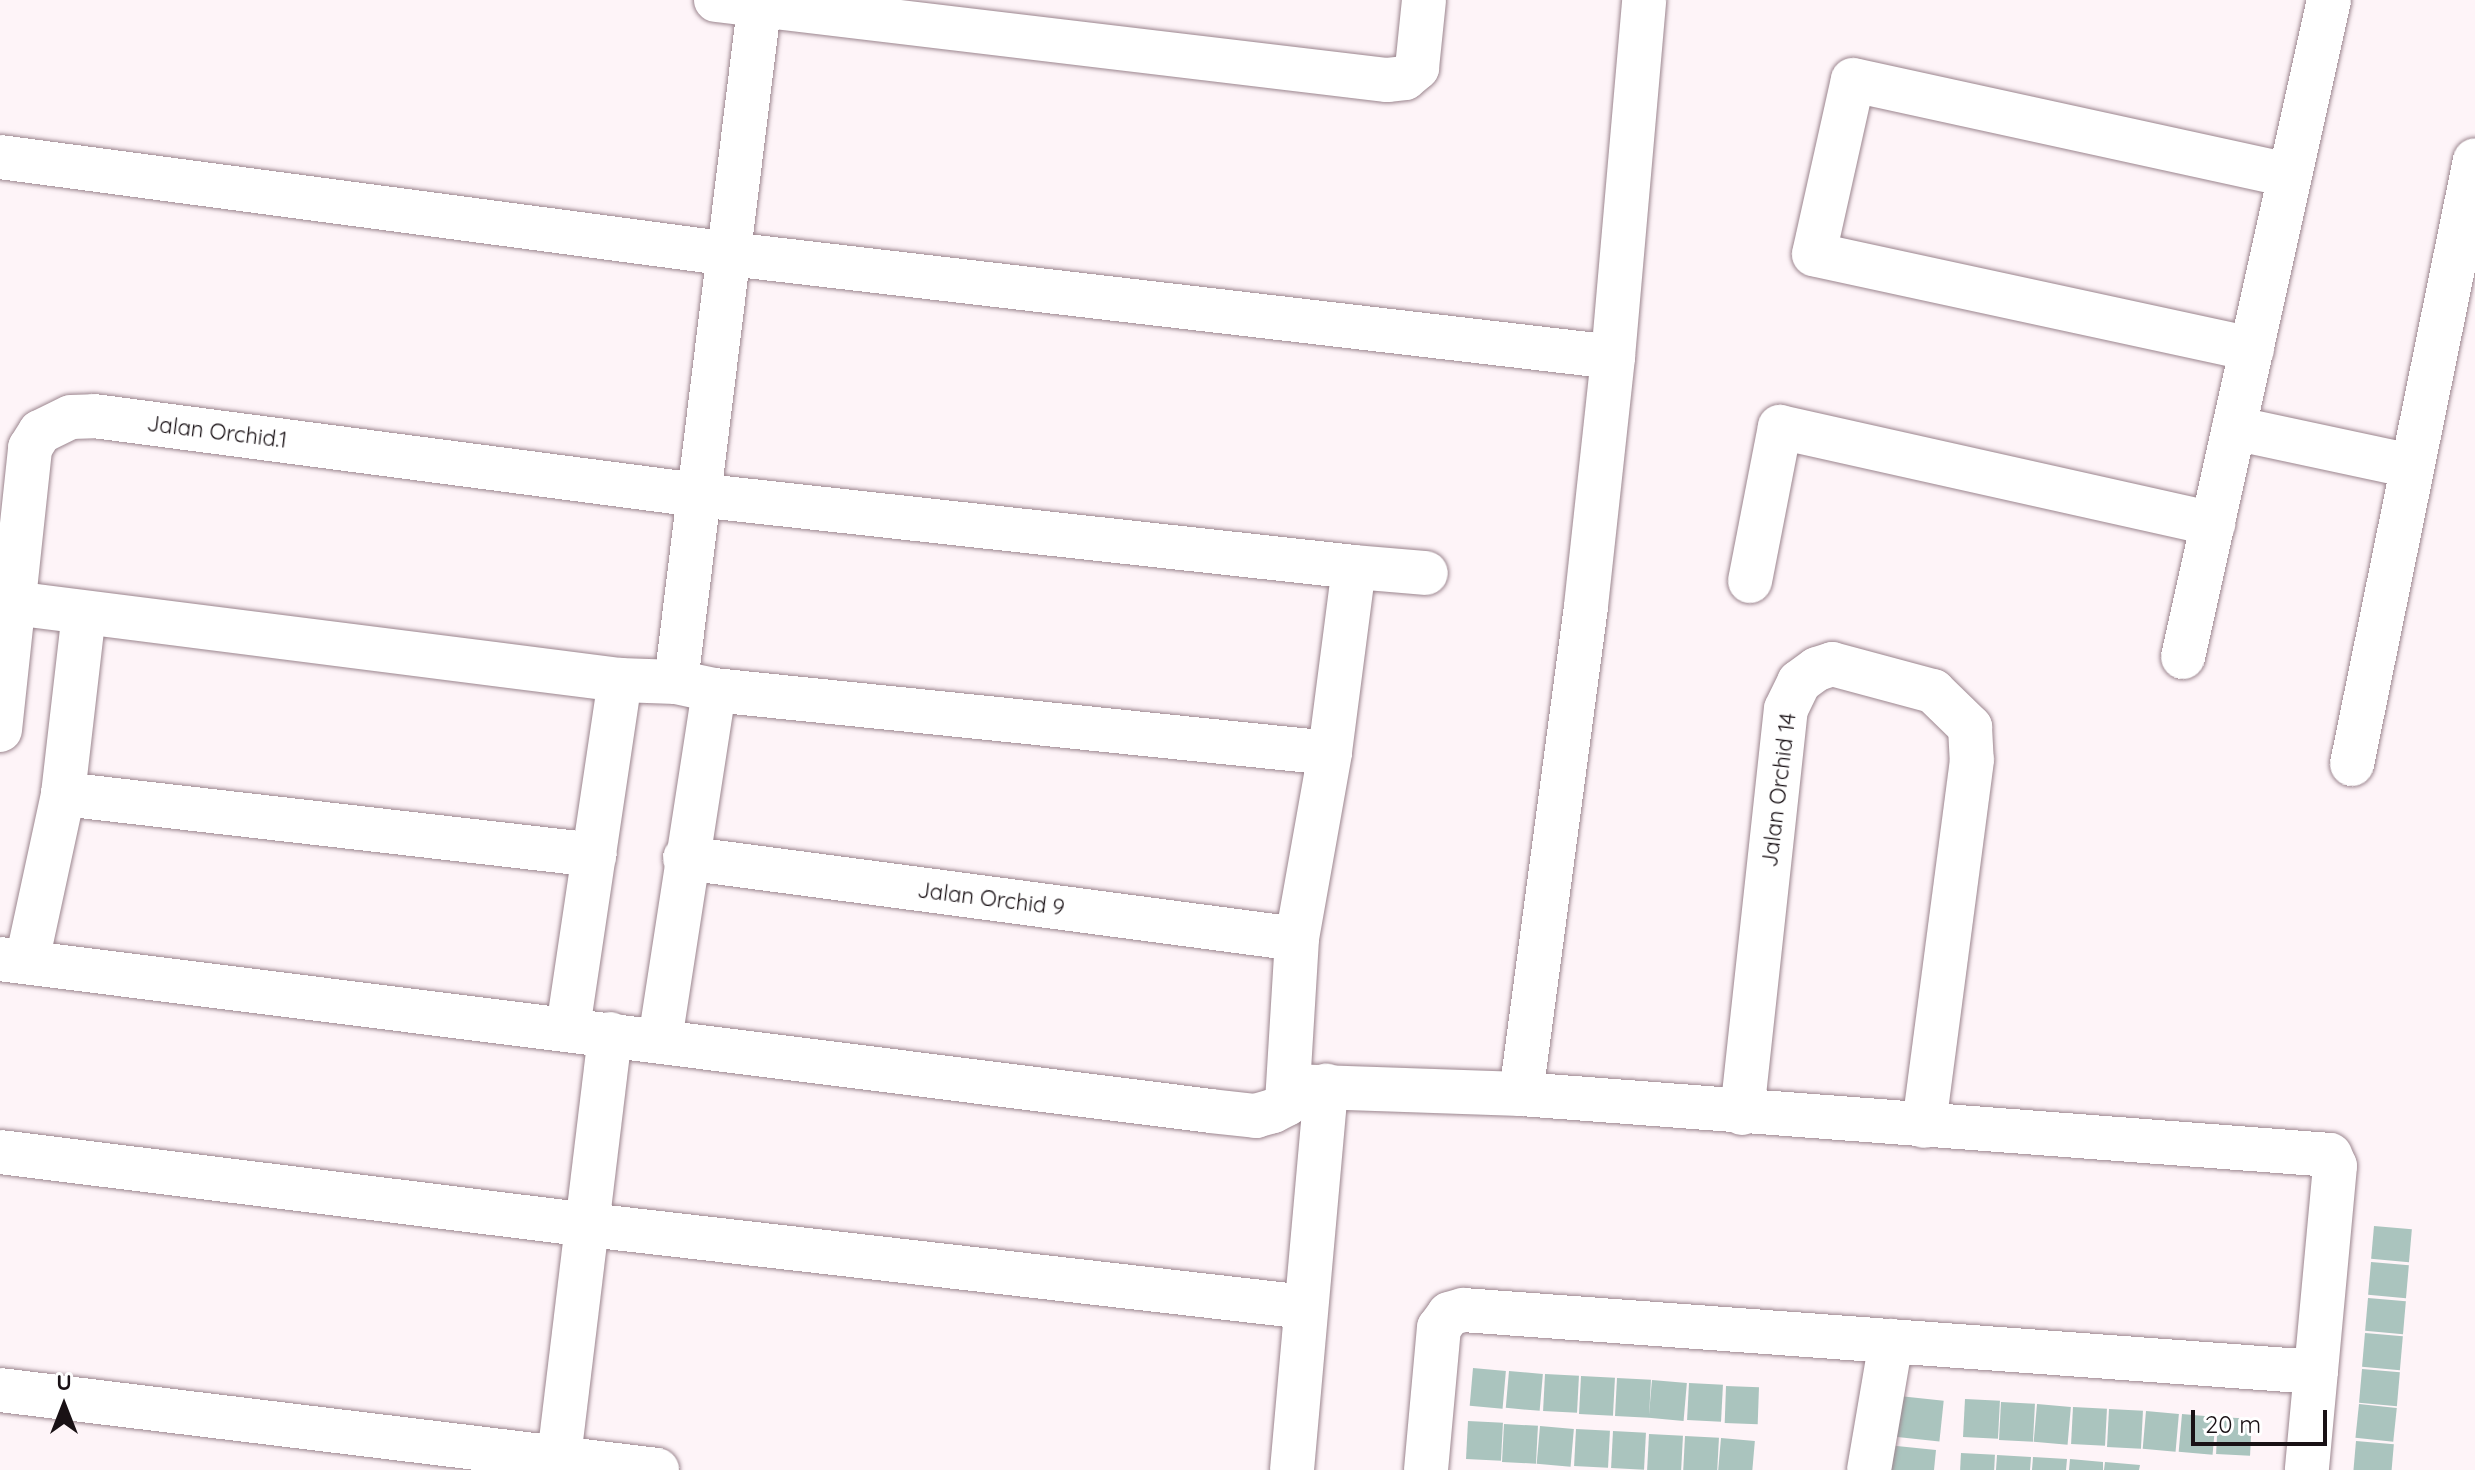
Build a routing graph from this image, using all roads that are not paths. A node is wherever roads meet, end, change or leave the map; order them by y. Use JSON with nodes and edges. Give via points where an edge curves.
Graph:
{"nodes":[{"id":1,"x":716,"y":0,"type":"edge"},
{"id":2,"x":1424,"y":0,"type":"edge"},
{"id":3,"x":1644,"y":0,"type":"edge"},
{"id":4,"x":759,"y":2,"type":"edge"},
{"id":5,"x":2316,"y":3,"type":"edge"},
{"id":6,"x":0,"y":157,"type":"edge"},
{"id":7,"x":2475,"y":160,"type":"edge"},
{"id":8,"x":2290,"y":175,"type":"junction"},
{"id":9,"x":730,"y":254,"type":"junction"},
{"id":10,"x":2252,"y":349,"type":"junction"},
{"id":11,"x":1613,"y":357,"type":"junction"},
{"id":12,"x":2234,"y":428,"type":"junction"},
{"id":13,"x":2412,"y":466,"type":"junction"},
{"id":14,"x":697,"y":495,"type":"junction"},
{"id":15,"x":2213,"y":524,"type":"junction"},
{"id":16,"x":1354,"y":567,"type":"junction"},
{"id":17,"x":1426,"y":573,"type":"dead end"},
{"id":18,"x":1750,"y":581,"type":"dead end"},
{"id":19,"x":13,"y":603,"type":"junction"},
{"id":20,"x":84,"y":613,"type":"junction"},
{"id":21,"x":2183,"y":657,"type":"dead end"},
{"id":22,"x":620,"y":680,"type":"junction"},
{"id":23,"x":695,"y":686,"type":"junction"},
{"id":24,"x":0,"y":730,"type":"edge"},
{"id":25,"x":1330,"y":753,"type":"junction"},
{"id":26,"x":2352,"y":764,"type":"dead end"},
{"id":27,"x":63,"y":794,"type":"junction"},
{"id":28,"x":595,"y":855,"type":"junction"},
{"id":29,"x":685,"y":858,"type":"junction"},
{"id":30,"x":1297,"y":939,"type":"junction"},
{"id":31,"x":14,"y":960,"type":"edge"},
{"id":32,"x":589,"y":1031,"type":"junction"},
{"id":33,"x":660,"y":1040,"type":"junction"},
{"id":34,"x":1307,"y":1086,"type":"junction"},
{"id":35,"x":1521,"y":1094,"type":"junction"},
{"id":36,"x":1742,"y":1113,"type":"junction"},
{"id":37,"x":1924,"y":1126,"type":"junction"},
{"id":38,"x":0,"y":1152,"type":"edge"},
{"id":39,"x":589,"y":1225,"type":"junction"},
{"id":40,"x":1305,"y":1307,"type":"junction"},
{"id":41,"x":1891,"y":1341,"type":"junction"},
{"id":42,"x":2316,"y":1372,"type":"junction"},
{"id":43,"x":0,"y":1390,"type":"edge"},
{"id":44,"x":559,"y":1457,"type":"junction"},
{"id":45,"x":657,"y":1470,"type":"edge"},
{"id":46,"x":1292,"y":1470,"type":"edge"},
{"id":47,"x":1426,"y":1470,"type":"edge"},
{"id":48,"x":1869,"y":1470,"type":"edge"},
{"id":49,"x":2307,"y":1470,"type":"edge"}],
"edges":[{"from":1,"to":4,"type":"street"},
{"from":2,"to":4,"type":"street","via":[[1417,68],[1405,78],[1387,80]]},
{"from":3,"to":11,"type":"street"},
{"from":4,"to":9,"type":"street"},
{"from":5,"to":8,"type":"street"},
{"from":6,"to":9,"type":"street"},
{"from":7,"to":13,"type":"street"},
{"from":8,"to":10,"type":"street"},
{"from":8,"to":10,"type":"street","via":[[1853,80],[1814,254]]},
{"from":9,"to":11,"type":"street"},
{"from":9,"to":14,"type":"street"},
{"from":10,"to":12,"type":"street"},
{"from":11,"to":35,"type":"street","via":[[1586,606]]},
{"from":12,"to":13,"type":"street"},
{"from":12,"to":15,"type":"street"},
{"from":13,"to":26,"type":"street"},
{"from":14,"to":16,"type":"street","name":"Jalan Orchid.1"},
{"from":14,"to":19,"type":"street","name":"Jalan Orchid.1","via":[[71,417],[40,432],[30,448]]},
{"from":14,"to":23,"type":"street"},
{"from":15,"to":18,"type":"street","via":[[1780,427]]},
{"from":15,"to":21,"type":"street"},
{"from":16,"to":17,"type":"street","name":"Jalan Orchid.1"},
{"from":16,"to":25,"type":"street"},
{"from":19,"to":20,"type":"street"},
{"from":19,"to":24,"type":"street","name":"Jalan Orchid.1"},
{"from":20,"to":22,"type":"street"},
{"from":20,"to":27,"type":"street"},
{"from":22,"to":23,"type":"street"},
{"from":22,"to":28,"type":"street"},
{"from":23,"to":25,"type":"street"},
{"from":23,"to":29,"type":"street"},
{"from":25,"to":30,"type":"street"},
{"from":27,"to":28,"type":"street"},
{"from":27,"to":31,"type":"street"},
{"from":28,"to":32,"type":"street"},
{"from":29,"to":30,"type":"street","name":"Jalan Orchid 9"},
{"from":29,"to":33,"type":"street"},
{"from":30,"to":34,"type":"street"},
{"from":31,"to":32,"type":"street"},
{"from":32,"to":33,"type":"street"},
{"from":32,"to":39,"type":"street"},
{"from":33,"to":34,"type":"street","via":[[1256,1116],[1287,1104]]},
{"from":34,"to":35,"type":"street"},
{"from":34,"to":40,"type":"street"},
{"from":35,"to":36,"type":"street"},
{"from":36,"to":37,"type":"street"},
{"from":36,"to":37,"type":"street","name":"Jalan Orchid 14","via":[[1786,709],[1799,682],[1832,664],[1933,691],[1970,727],[1972,760]]},
{"from":37,"to":42,"type":"street","via":[[2330,1155],[2335,1166]]},
{"from":38,"to":39,"type":"street"},
{"from":39,"to":40,"type":"street"},
{"from":39,"to":44,"type":"street"},
{"from":40,"to":46,"type":"street"},
{"from":41,"to":42,"type":"street"},
{"from":41,"to":47,"type":"street","via":[[1463,1310],[1449,1314],[1439,1328]]},
{"from":41,"to":48,"type":"street"},
{"from":42,"to":49,"type":"street"},
{"from":43,"to":44,"type":"street"},
{"from":44,"to":45,"type":"street"}]}
